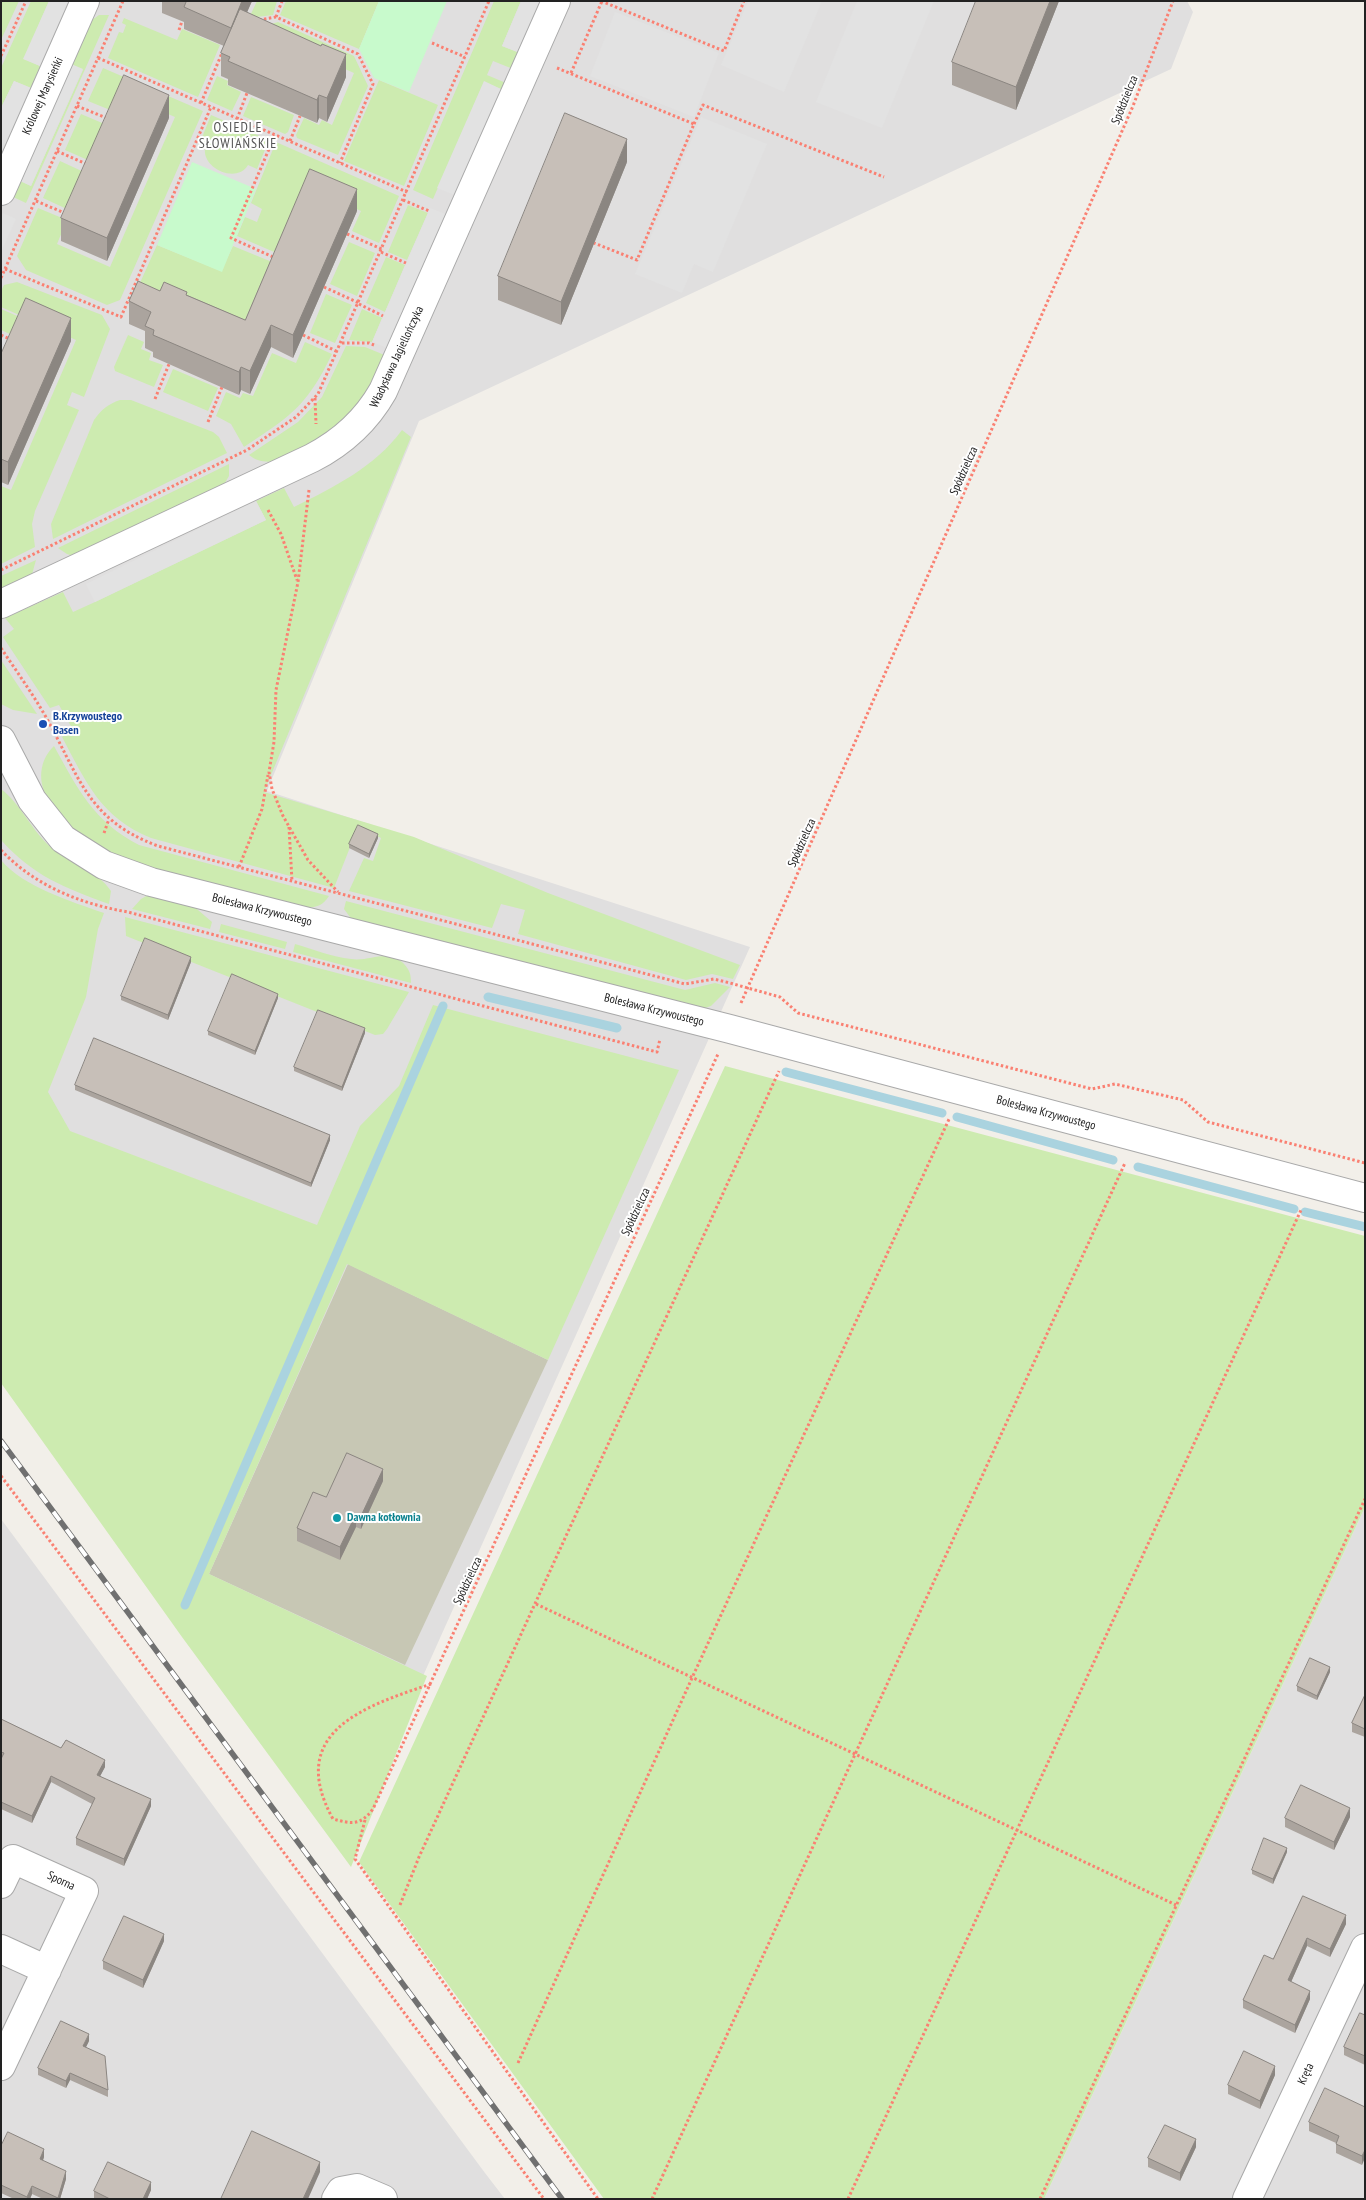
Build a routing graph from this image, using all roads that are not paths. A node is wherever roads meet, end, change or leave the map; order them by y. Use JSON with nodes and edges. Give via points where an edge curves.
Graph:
{"nodes":[{"id":1,"x":85,"y":1,"type":"edge"},
{"id":2,"x":556,"y":1,"type":"edge"},
{"id":3,"x":1,"y":191,"type":"edge"},
{"id":4,"x":1,"y":604,"type":"edge"},
{"id":5,"x":1,"y":740,"type":"edge"},
{"id":6,"x":1365,"y":1198,"type":"edge"},
{"id":7,"x":1,"y":1884,"type":"edge"},
{"id":8,"x":1365,"y":1948,"type":"edge"},
{"id":9,"x":1,"y":1949,"type":"edge"},
{"id":10,"x":47,"y":1970,"type":"junction"},
{"id":11,"x":1,"y":2066,"type":"edge"},
{"id":12,"x":336,"y":2199,"type":"edge"},
{"id":13,"x":383,"y":2199,"type":"edge"},
{"id":14,"x":1246,"y":2199,"type":"edge"}],
"edges":[{"from":1,"to":3,"type":"street","name":"Królowej Marysieńki"},
{"from":2,"to":4,"type":"street","name":"Władysława Jagiellończyka","via":[[372,411],[333,447],[312,458]]},
{"from":5,"to":6,"type":"street","name":"Bolesława Krzywoustego","via":[[32,800],[63,839],[104,864],[151,882],[730,1029]]},
{"from":7,"to":10,"type":"street","name":"Sporna","via":[[13,1859],[84,1891]]},
{"from":8,"to":14,"type":"street","name":"Kręta"},
{"from":9,"to":10,"type":"street"},
{"from":10,"to":11,"type":"street","name":"Sporna"},
{"from":12,"to":13,"type":"street","via":[[342,2191],[357,2188]]}]}
